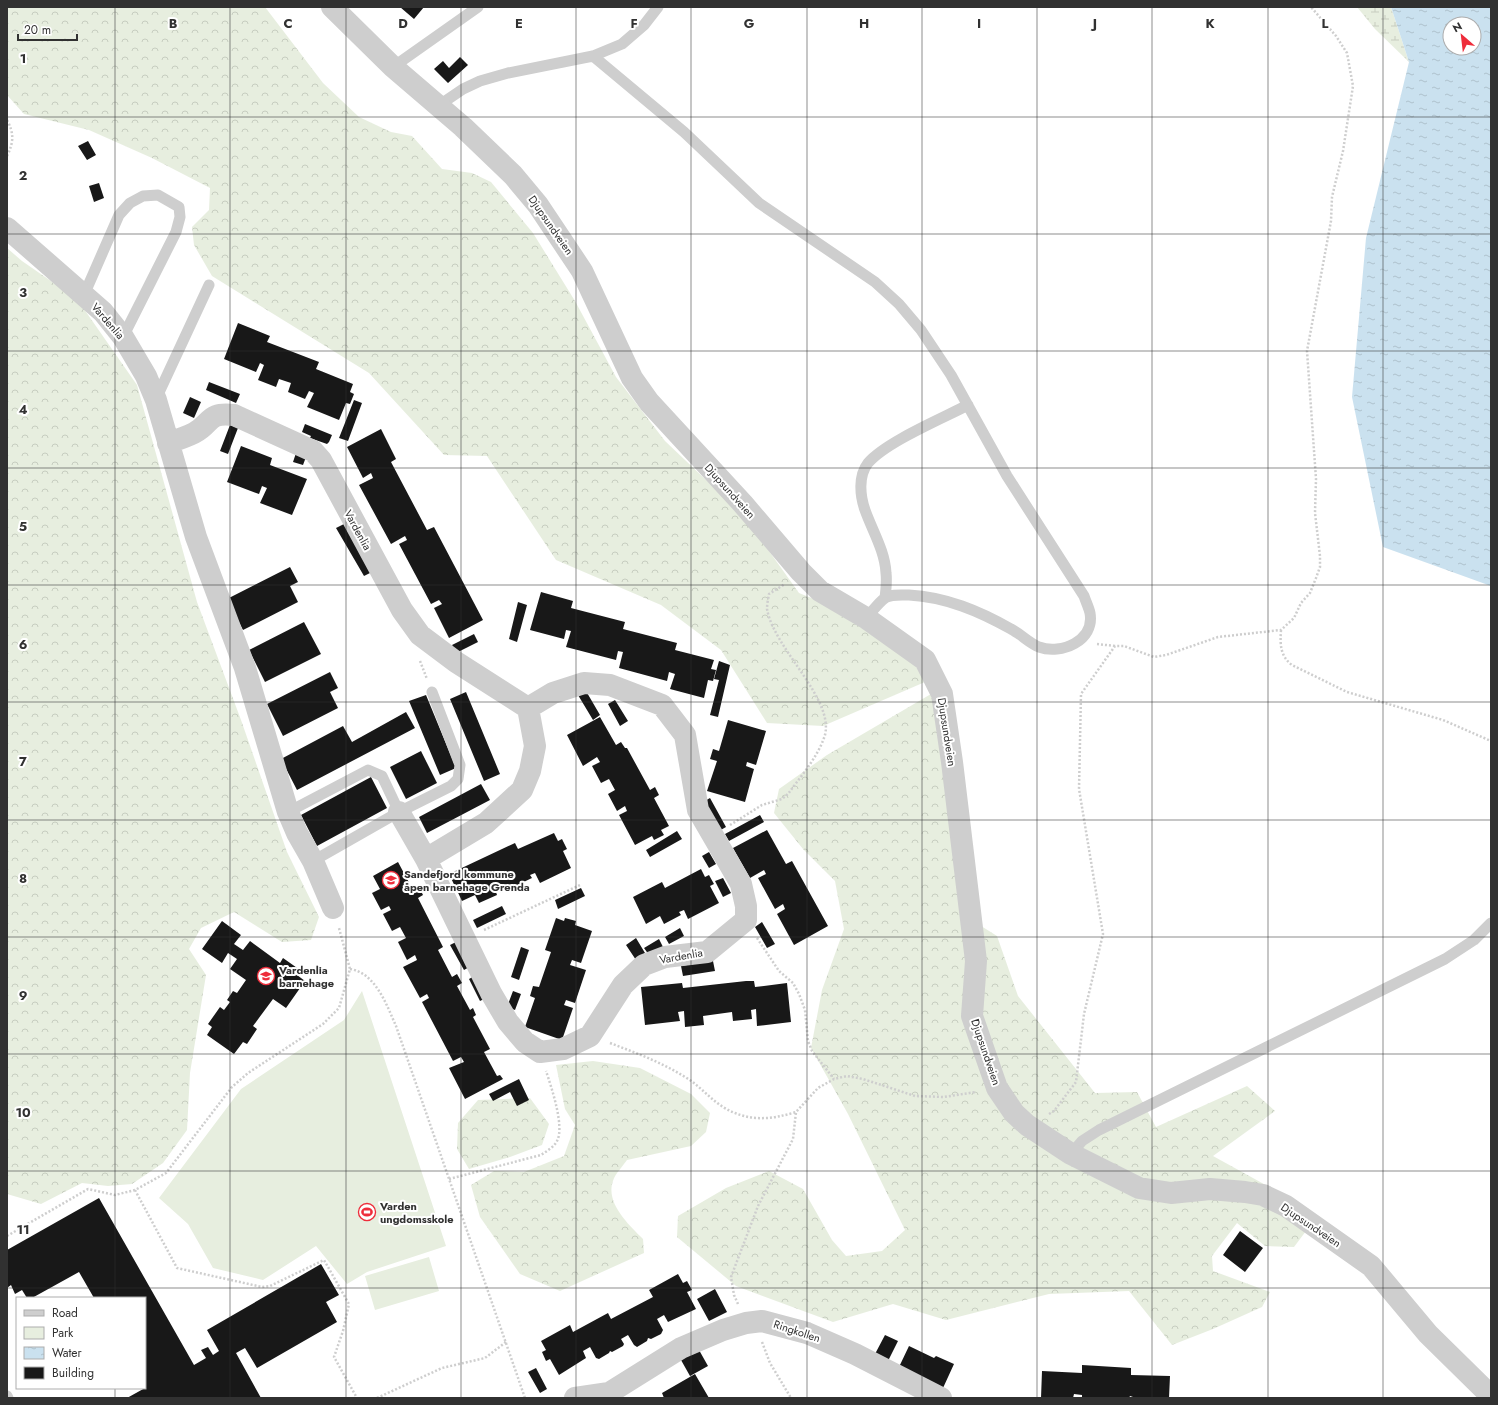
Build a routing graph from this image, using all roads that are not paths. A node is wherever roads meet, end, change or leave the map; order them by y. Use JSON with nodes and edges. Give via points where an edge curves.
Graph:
{"nodes":[{"id":1,"x":332,"y":7,"type":"edge"},
{"id":2,"x":478,"y":7,"type":"edge"},
{"id":3,"x":658,"y":7,"type":"edge"},
{"id":4,"x":463,"y":12,"type":"edge"},
{"id":5,"x":592,"y":56,"type":"junction"},
{"id":6,"x":393,"y":67,"type":"junction"},
{"id":7,"x":438,"y":106,"type":"junction"},
{"id":8,"x":7,"y":228,"type":"edge"},
{"id":9,"x":209,"y":286,"type":"dead end"},
{"id":10,"x":84,"y":295,"type":"junction"},
{"id":11,"x":123,"y":337,"type":"junction"},
{"id":12,"x":156,"y":400,"type":"junction"},
{"id":13,"x":968,"y":405,"type":"junction"},
{"id":14,"x":168,"y":443,"type":"junction"},
{"id":15,"x":886,"y":598,"type":"junction"},
{"id":16,"x":866,"y":618,"type":"junction"},
{"id":17,"x":432,"y":692,"type":"dead end"},
{"id":18,"x":528,"y":708,"type":"junction"},
{"id":19,"x":288,"y":812,"type":"junction"},
{"id":20,"x":399,"y":812,"type":"junction"},
{"id":21,"x":426,"y":859,"type":"junction"},
{"id":22,"x":313,"y":860,"type":"junction"},
{"id":23,"x":333,"y":908,"type":"road end"},
{"id":24,"x":1491,"y":923,"type":"edge"},
{"id":25,"x":1071,"y":1154,"type":"junction"},
{"id":26,"x":610,"y":1395,"type":"edge"},
{"id":27,"x":1491,"y":1396,"type":"edge"},
{"id":28,"x":574,"y":1398,"type":"edge"},
{"id":29,"x":941,"y":1398,"type":"edge"}],
"edges":[{"from":1,"to":6,"type":"street","name":"Djupsundveien"},
{"from":2,"to":4,"type":"lane"},
{"from":3,"to":5,"type":"lane","via":[[644,25],[622,44]]},
{"from":4,"to":6,"type":"lane"},
{"from":5,"to":7,"type":"lane","via":[[508,72],[480,81]]},
{"from":5,"to":13,"type":"lane","via":[[684,132],[759,203],[875,282],[899,304],[921,330]]},
{"from":6,"to":7,"type":"street","name":"Djupsundveien"},
{"from":7,"to":16,"type":"street","name":"Djupsundveien","via":[[513,175],[538,205],[582,271],[632,378],[649,402],[820,591]]},
{"from":8,"to":10,"type":"street","name":"Vardenlia"},
{"from":9,"to":12,"type":"lane"},
{"from":10,"to":11,"type":"street","name":"Vardenlia","via":[[103,312]]},
{"from":10,"to":11,"type":"lane","via":[[119,214],[130,203],[143,196],[158,196],[179,207],[180,217],[176,232]]},
{"from":11,"to":12,"type":"street","name":"Vardenlia","via":[[146,376]]},
{"from":12,"to":14,"type":"street","name":"Vardenlia"},
{"from":13,"to":15,"type":"lane","via":[[886,448],[868,464],[862,476],[864,508],[882,554],[886,573]]},
{"from":13,"to":15,"type":"lane","via":[[1007,476],[1084,596],[1090,614],[1088,631],[1078,642],[1065,648],[1051,650],[1038,647],[977,611],[951,601],[897,594]]},
{"from":14,"to":18,"type":"street","name":"Vardenlia","via":[[196,432],[209,419],[220,414],[234,415],[313,451],[321,460],[402,610],[420,635],[456,662]]},
{"from":14,"to":19,"type":"street","name":"Vardenlia","via":[[208,574],[245,668]]},
{"from":15,"to":16,"type":"lane"},
{"from":16,"to":25,"type":"street","name":"Djupsundveien","via":[[925,660],[942,694],[976,961],[972,1016],[998,1088],[1014,1113],[1027,1125]]},
{"from":17,"to":20,"type":"lane","via":[[460,765],[458,779],[451,786]]},
{"from":18,"to":21,"type":"street","via":[[535,746],[530,772],[522,790],[486,823]]},
{"from":18,"to":21,"type":"street","name":"Vardenlia","via":[[553,694],[584,683],[610,685],[662,705],[686,735],[698,810],[741,884],[746,920],[707,952],[665,957],[644,965],[623,986],[590,1036],[563,1049],[540,1052],[524,1042],[508,1022],[491,993]]},
{"from":19,"to":20,"type":"lane","via":[[368,770],[382,776]]},
{"from":19,"to":22,"type":"street","name":"Vardenlia"},
{"from":20,"to":21,"type":"street"},
{"from":20,"to":22,"type":"lane"},
{"from":22,"to":23,"type":"street","name":"Vardenlia"},
{"from":24,"to":25,"type":"lane","via":[[1474,940],[1445,959],[1099,1130],[1082,1141]]},
{"from":25,"to":27,"type":"street","name":"Djupsundveien","via":[[1139,1188],[1171,1193],[1210,1189],[1245,1192],[1263,1196],[1286,1206],[1371,1266],[1428,1334]]},
{"from":26,"to":28,"type":"street"},
{"from":26,"to":29,"type":"street","name":"Ringkollen","via":[[681,1348],[723,1330],[754,1322],[807,1333],[855,1354]]}]}
